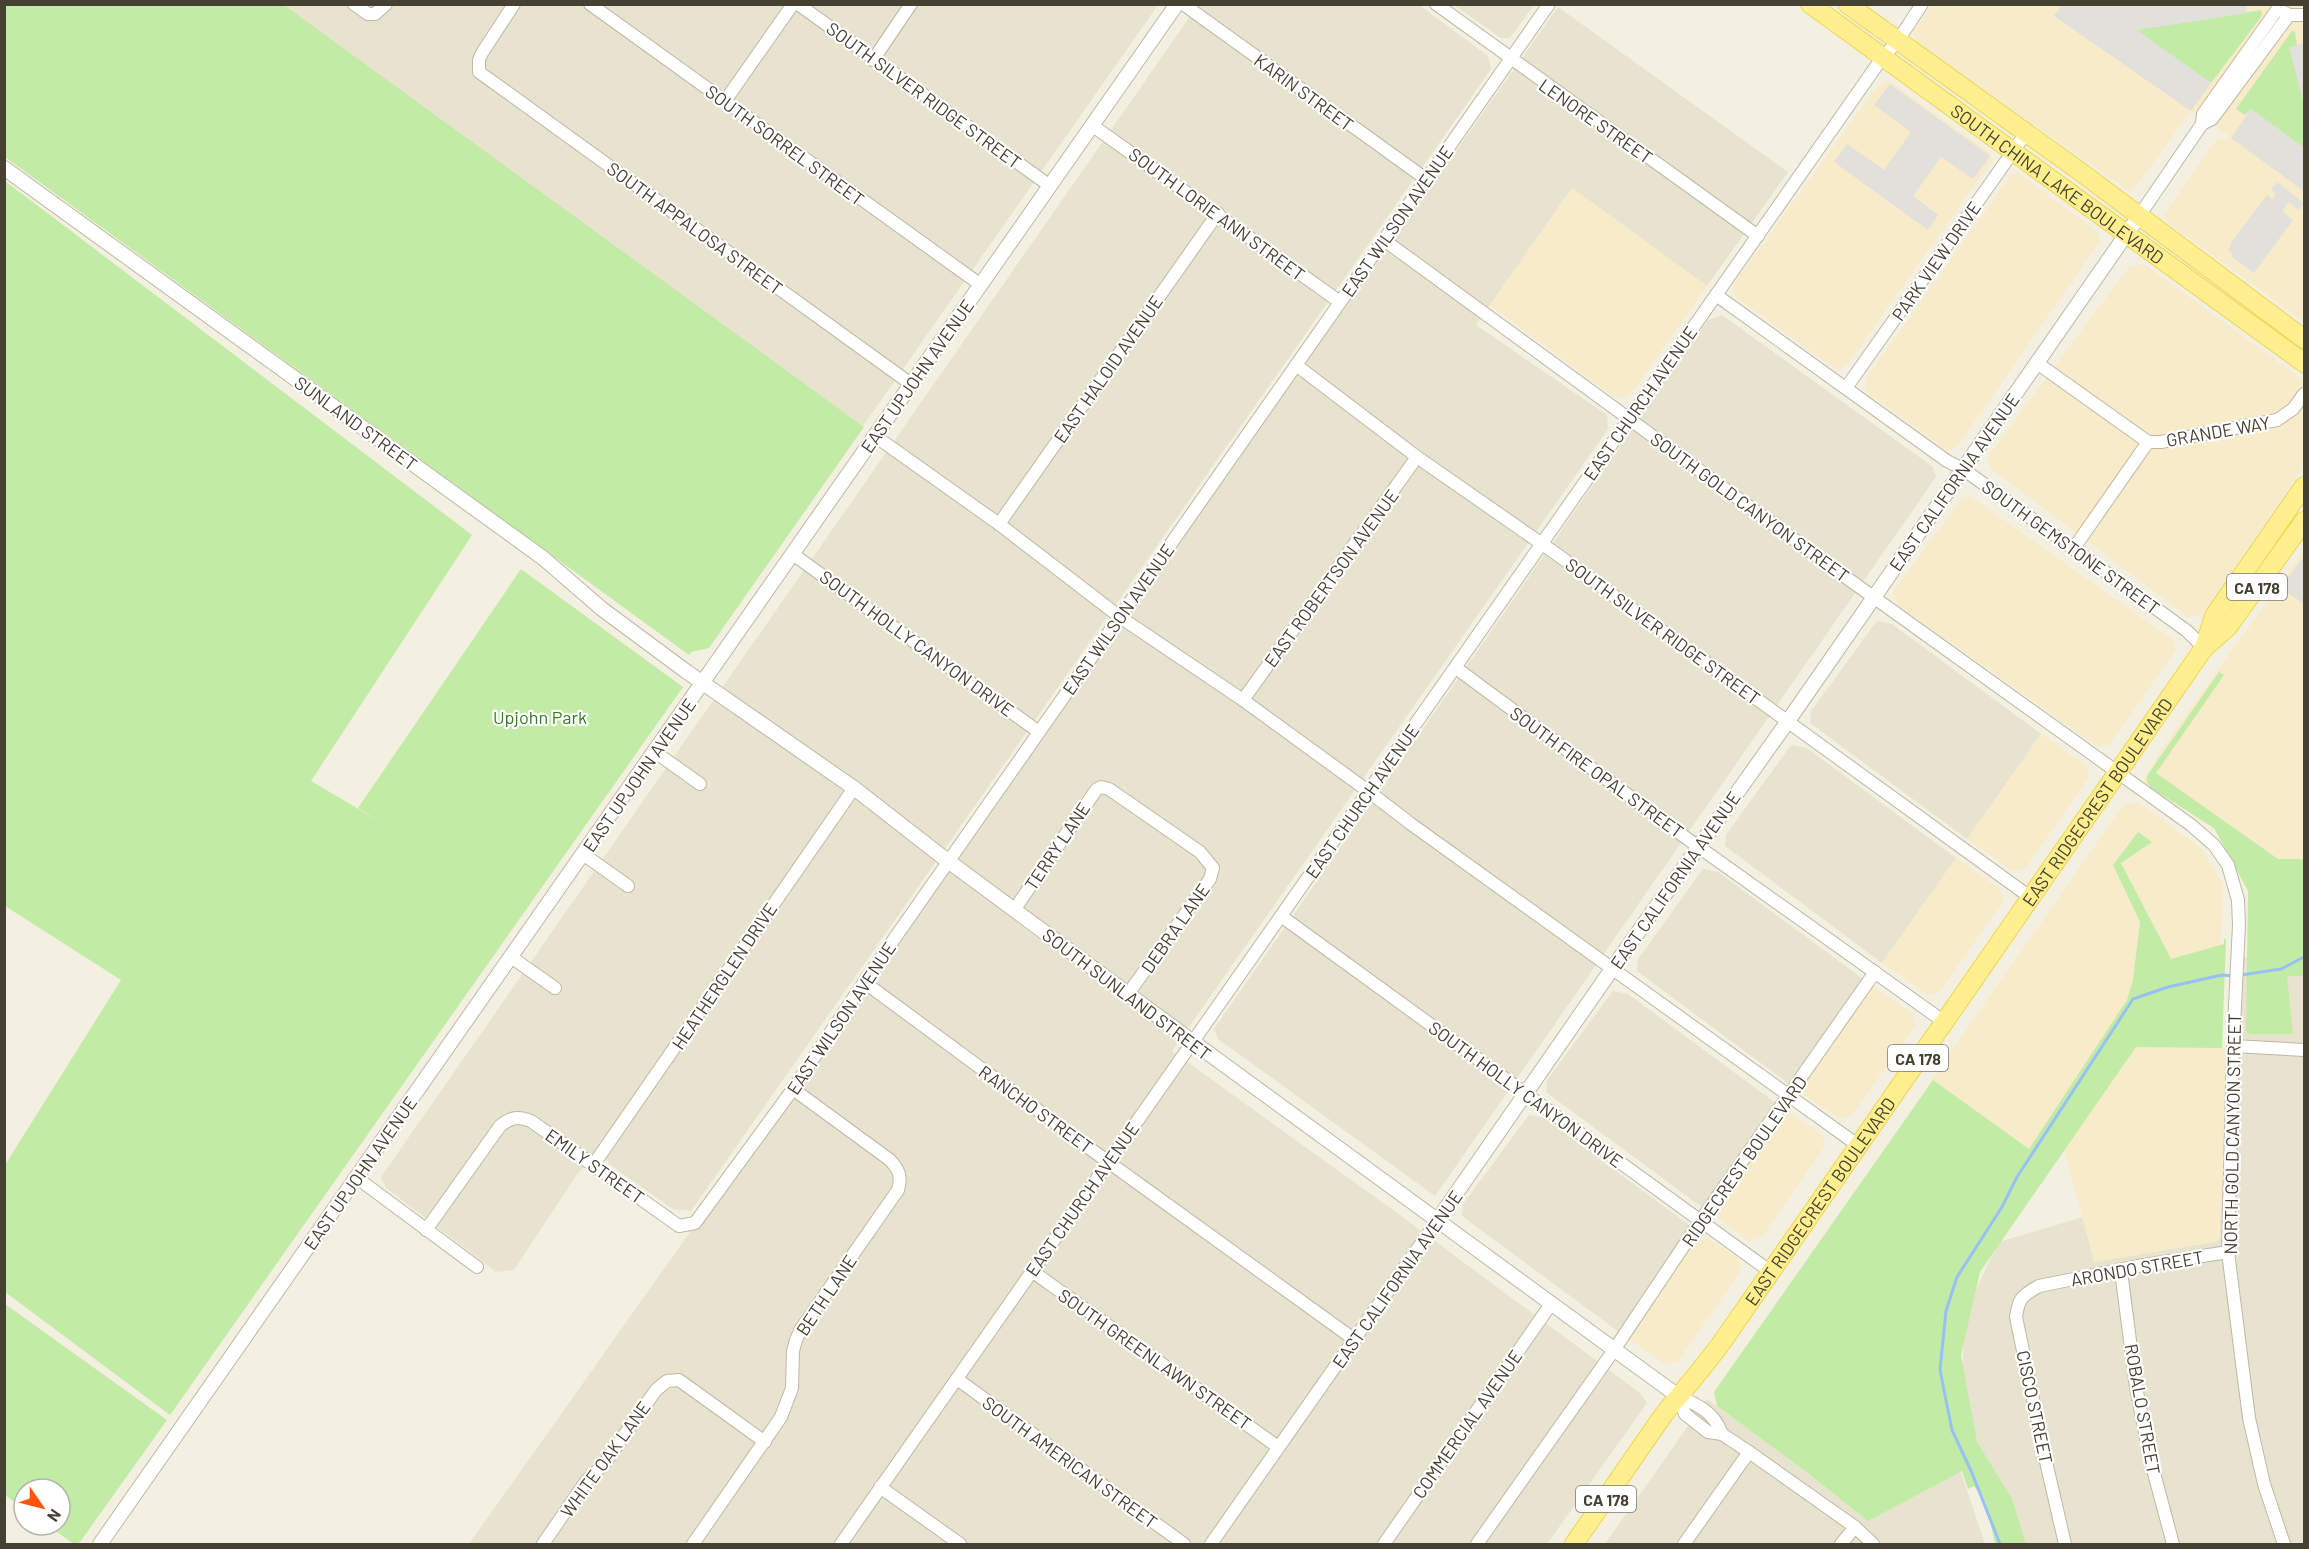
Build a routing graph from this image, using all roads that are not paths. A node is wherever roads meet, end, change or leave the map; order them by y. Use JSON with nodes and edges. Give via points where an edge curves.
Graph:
{"nodes":[{"id":1,"x":354,"y":4,"type":"edge"},
{"id":2,"x":386,"y":4,"type":"edge"},
{"id":3,"x":514,"y":4,"type":"edge"},
{"id":4,"x":590,"y":4,"type":"edge"},
{"id":5,"x":793,"y":4,"type":"edge"},
{"id":6,"x":798,"y":4,"type":"edge"},
{"id":7,"x":911,"y":4,"type":"edge"},
{"id":8,"x":1177,"y":4,"type":"edge"},
{"id":9,"x":1183,"y":4,"type":"edge"},
{"id":10,"x":1436,"y":4,"type":"edge"},
{"id":11,"x":1549,"y":4,"type":"edge"},
{"id":12,"x":1810,"y":4,"type":"edge"},
{"id":13,"x":1847,"y":4,"type":"edge"},
{"id":14,"x":1922,"y":4,"type":"edge"},
{"id":15,"x":2282,"y":9,"type":"edge"},
{"id":16,"x":2304,"y":15,"type":"edge"},
{"id":17,"x":1897,"y":42,"type":"junction"},
{"id":18,"x":1882,"y":57,"type":"junction"},
{"id":19,"x":873,"y":60,"type":"junction"},
{"id":20,"x":1512,"y":60,"type":"junction"},
{"id":21,"x":725,"y":101,"type":"junction"},
{"id":22,"x":1093,"y":126,"type":"junction"},
{"id":23,"x":2026,"y":134,"type":"junction"},
{"id":24,"x":2014,"y":152,"type":"junction"},
{"id":25,"x":4,"y":168,"type":"edge"},
{"id":26,"x":1426,"y":179,"type":"junction"},
{"id":27,"x":1050,"y":186,"type":"junction"},
{"id":28,"x":1218,"y":213,"type":"junction"},
{"id":29,"x":2139,"y":216,"type":"junction"},
{"id":30,"x":2126,"y":234,"type":"junction"},
{"id":31,"x":1758,"y":236,"type":"junction"},
{"id":32,"x":1384,"y":240,"type":"junction"},
{"id":33,"x":981,"y":285,"type":"junction"},
{"id":34,"x":1716,"y":295,"type":"junction"},
{"id":35,"x":1340,"y":302,"type":"junction"},
{"id":36,"x":2304,"y":339,"type":"edge"},
{"id":37,"x":2037,"y":363,"type":"junction"},
{"id":38,"x":2304,"y":363,"type":"edge"},
{"id":39,"x":1296,"y":364,"type":"junction"},
{"id":40,"x":911,"y":384,"type":"junction"},
{"id":41,"x":1846,"y":388,"type":"junction"},
{"id":42,"x":2304,"y":393,"type":"edge"},
{"id":43,"x":1629,"y":419,"type":"junction"},
{"id":44,"x":875,"y":436,"type":"junction"},
{"id":45,"x":2148,"y":442,"type":"junction"},
{"id":46,"x":1418,"y":457,"type":"junction"},
{"id":47,"x":1964,"y":469,"type":"junction"},
{"id":48,"x":2304,"y":486,"type":"edge"},
{"id":49,"x":2304,"y":521,"type":"edge"},
{"id":50,"x":999,"y":524,"type":"junction"},
{"id":51,"x":1542,"y":544,"type":"junction"},
{"id":52,"x":2074,"y":548,"type":"junction"},
{"id":53,"x":794,"y":555,"type":"junction"},
{"id":54,"x":1875,"y":597,"type":"junction"},
{"id":55,"x":1120,"y":617,"type":"junction"},
{"id":56,"x":2204,"y":648,"type":"junction"},
{"id":57,"x":1456,"y":668,"type":"junction"},
{"id":58,"x":703,"y":684,"type":"junction"},
{"id":59,"x":1243,"y":700,"type":"junction"},
{"id":60,"x":1788,"y":722,"type":"junction"},
{"id":61,"x":1039,"y":732,"type":"junction"},
{"id":62,"x":655,"y":752,"type":"junction"},
{"id":63,"x":2117,"y":772,"type":"junction"},
{"id":64,"x":700,"y":784,"type":"dead end"},
{"id":65,"x":1104,"y":787,"type":"joint"},
{"id":66,"x":854,"y":788,"type":"junction"},
{"id":67,"x":1368,"y":790,"type":"junction"},
{"id":68,"x":1699,"y":846,"type":"junction"},
{"id":69,"x":583,"y":854,"type":"junction"},
{"id":70,"x":949,"y":862,"type":"junction"},
{"id":71,"x":628,"y":886,"type":"dead end"},
{"id":72,"x":2030,"y":897,"type":"junction"},
{"id":73,"x":1014,"y":910,"type":"junction"},
{"id":74,"x":1281,"y":916,"type":"junction"},
{"id":75,"x":511,"y":957,"type":"junction"},
{"id":76,"x":1612,"y":969,"type":"junction"},
{"id":77,"x":1875,"y":972,"type":"junction"},
{"id":78,"x":864,"y":982,"type":"junction"},
{"id":79,"x":555,"y":988,"type":"dead end"},
{"id":80,"x":1128,"y":994,"type":"junction"},
{"id":81,"x":1943,"y":1021,"type":"junction"},
{"id":82,"x":1193,"y":1042,"type":"junction"},
{"id":83,"x":2233,"y":1046,"type":"junction"},
{"id":84,"x":2304,"y":1050,"type":"edge"},
{"id":85,"x":793,"y":1089,"type":"junction"},
{"id":86,"x":1526,"y":1093,"type":"junction"},
{"id":87,"x":1789,"y":1096,"type":"junction"},
{"id":88,"x":1859,"y":1146,"type":"junction"},
{"id":89,"x":1107,"y":1162,"type":"junction"},
{"id":90,"x":594,"y":1164,"type":"junction"},
{"id":91,"x":357,"y":1178,"type":"junction"},
{"id":92,"x":1701,"y":1220,"type":"junction"},
{"id":93,"x":1437,"y":1221,"type":"junction"},
{"id":94,"x":683,"y":1227,"type":"joint"},
{"id":95,"x":426,"y":1230,"type":"junction"},
{"id":96,"x":2228,"y":1252,"type":"junction"},
{"id":97,"x":477,"y":1267,"type":"dead end"},
{"id":98,"x":1032,"y":1271,"type":"junction"},
{"id":99,"x":2121,"y":1271,"type":"junction"},
{"id":100,"x":1771,"y":1272,"type":"junction"},
{"id":101,"x":2045,"y":1285,"type":"joint"},
{"id":102,"x":1551,"y":1304,"type":"junction"},
{"id":103,"x":1354,"y":1340,"type":"junction"},
{"id":104,"x":1614,"y":1350,"type":"junction"},
{"id":105,"x":957,"y":1379,"type":"junction"},
{"id":106,"x":1678,"y":1396,"type":"junction"},
{"id":107,"x":765,"y":1442,"type":"junction"},
{"id":108,"x":1278,"y":1446,"type":"junction"},
{"id":109,"x":1749,"y":1452,"type":"junction"},
{"id":110,"x":880,"y":1487,"type":"junction"},
{"id":111,"x":1855,"y":1527,"type":"junction"},
{"id":112,"x":100,"y":1545,"type":"edge"},
{"id":113,"x":543,"y":1545,"type":"edge"},
{"id":114,"x":693,"y":1545,"type":"edge"},
{"id":115,"x":841,"y":1545,"type":"edge"},
{"id":116,"x":960,"y":1545,"type":"edge"},
{"id":117,"x":1184,"y":1545,"type":"edge"},
{"id":118,"x":1211,"y":1545,"type":"edge"},
{"id":119,"x":1384,"y":1545,"type":"edge"},
{"id":120,"x":1477,"y":1545,"type":"edge"},
{"id":121,"x":1574,"y":1545,"type":"edge"},
{"id":122,"x":1684,"y":1545,"type":"edge"},
{"id":123,"x":1841,"y":1545,"type":"edge"},
{"id":124,"x":1873,"y":1545,"type":"edge"},
{"id":125,"x":2065,"y":1545,"type":"edge"},
{"id":126,"x":2173,"y":1545,"type":"edge"},
{"id":127,"x":2284,"y":1545,"type":"edge"}],
"edges":[{"from":1,"to":2,"type":"street","via":[[368,14],[375,14]]},
{"from":3,"to":40,"type":"street","name":"SOUTH APPALOSA STREET","via":[[478,60],[479,72]]},
{"from":4,"to":21,"type":"street","name":"SOUTH SORREL STREET"},
{"from":5,"to":21,"type":"street"},
{"from":6,"to":19,"type":"street","name":"SOUTH SILVER RIDGE STREET"},
{"from":7,"to":19,"type":"street"},
{"from":8,"to":22,"type":"street","name":"EAST UPJOHN AVENUE"},
{"from":9,"to":26,"type":"street","name":"KARIN STREET"},
{"from":10,"to":20,"type":"street","name":"LENORE STREET"},
{"from":11,"to":20,"type":"street","name":"EAST WILSON AVENUE"},
{"from":12,"to":18,"type":"main road","name":"SOUTH CHINA LAKE BOULEVARD"},
{"from":13,"to":17,"type":"main road","name":"SOUTH CHINA LAKE BOULEVARD"},
{"from":14,"to":17,"type":"street","name":"EAST CHURCH AVENUE"},
{"from":15,"to":16,"type":"street"},
{"from":15,"to":29,"type":"street","via":[[2203,114],[2202,124]]},
{"from":17,"to":18,"type":"street","name":"EAST CHURCH AVENUE"},
{"from":17,"to":23,"type":"main road","name":"SOUTH CHINA LAKE BOULEVARD"},
{"from":18,"to":24,"type":"main road","name":"SOUTH CHINA LAKE BOULEVARD"},
{"from":18,"to":31,"type":"street","name":"EAST CHURCH AVENUE"},
{"from":19,"to":27,"type":"street","name":"SOUTH SILVER RIDGE STREET"},
{"from":20,"to":26,"type":"street","name":"EAST WILSON AVENUE"},
{"from":20,"to":31,"type":"street","name":"LENORE STREET"},
{"from":21,"to":33,"type":"street","name":"SOUTH SORREL STREET"},
{"from":22,"to":27,"type":"street","name":"EAST UPJOHN AVENUE"},
{"from":22,"to":28,"type":"street","name":"SOUTH LORIE ANN STREET"},
{"from":23,"to":24,"type":"street","name":"PARK VIEW DRIVE"},
{"from":23,"to":29,"type":"main road","name":"SOUTH CHINA LAKE BOULEVARD"},
{"from":24,"to":30,"type":"main road","name":"SOUTH CHINA LAKE BOULEVARD"},
{"from":24,"to":41,"type":"street","name":"PARK VIEW DRIVE"},
{"from":25,"to":58,"type":"street","name":"SUNLAND STREET","via":[[543,558],[602,609]]},
{"from":26,"to":32,"type":"street","name":"EAST WILSON AVENUE"},
{"from":27,"to":33,"type":"street","name":"EAST UPJOHN AVENUE"},
{"from":28,"to":35,"type":"street","name":"SOUTH LORIE ANN STREET"},
{"from":28,"to":50,"type":"street","name":"EAST HALOID AVENUE"},
{"from":29,"to":30,"type":"street","name":"EAST CALIFORNIA AVENUE"},
{"from":29,"to":36,"type":"main road","name":"SOUTH CHINA LAKE BOULEVARD"},
{"from":30,"to":37,"type":"street","name":"EAST CALIFORNIA AVENUE"},
{"from":30,"to":38,"type":"main road","name":"SOUTH CHINA LAKE BOULEVARD"},
{"from":31,"to":34,"type":"street","name":"EAST CHURCH AVENUE"},
{"from":32,"to":35,"type":"street","name":"EAST WILSON AVENUE"},
{"from":32,"to":43,"type":"street","name":"SOUTH GOLD CANYON STREET"},
{"from":33,"to":40,"type":"street","name":"EAST UPJOHN AVENUE"},
{"from":34,"to":41,"type":"street","name":"SOUTH GEMSTONE STREET"},
{"from":34,"to":43,"type":"street","name":"EAST CHURCH AVENUE"},
{"from":35,"to":39,"type":"street","name":"EAST WILSON AVENUE"},
{"from":37,"to":45,"type":"street","name":"GRANDE WAY"},
{"from":37,"to":47,"type":"street","name":"EAST CALIFORNIA AVENUE"},
{"from":39,"to":46,"type":"street","name":"SOUTH SILVER RIDGE STREET"},
{"from":39,"to":55,"type":"street","name":"EAST WILSON AVENUE"},
{"from":40,"to":44,"type":"street","name":"EAST UPJOHN AVENUE"},
{"from":41,"to":47,"type":"street","name":"SOUTH GEMSTONE STREET"},
{"from":42,"to":45,"type":"street","name":"GRANDE WAY","via":[[2294,409],[2277,420]]},
{"from":43,"to":51,"type":"street","name":"EAST CHURCH AVENUE"},
{"from":43,"to":54,"type":"street","name":"SOUTH GOLD CANYON STREET"},
{"from":44,"to":50,"type":"street"},
{"from":44,"to":53,"type":"street","name":"EAST UPJOHN AVENUE"},
{"from":45,"to":52,"type":"street"},
{"from":46,"to":51,"type":"street","name":"SOUTH SILVER RIDGE STREET"},
{"from":46,"to":59,"type":"street","name":"EAST ROBERTSON AVENUE"},
{"from":47,"to":52,"type":"street","name":"SOUTH GEMSTONE STREET"},
{"from":47,"to":54,"type":"street","name":"EAST CALIFORNIA AVENUE"},
{"from":48,"to":56,"type":"main road","name":"EAST RIDGECREST BOULEVARD","number":"CA 178","via":[[2214,616]]},
{"from":49,"to":56,"type":"main road","name":"EAST RIDGECREST BOULEVARD","number":"CA 178","via":[[2228,627]]},
{"from":50,"to":55,"type":"street"},
{"from":51,"to":57,"type":"street","name":"EAST CHURCH AVENUE"},
{"from":51,"to":60,"type":"street","name":"SOUTH SILVER RIDGE STREET"},
{"from":52,"to":56,"type":"street","name":"SOUTH GEMSTONE STREET"},
{"from":53,"to":58,"type":"street","name":"EAST UPJOHN AVENUE"},
{"from":53,"to":61,"type":"street","name":"SOUTH HOLLY CANYON DRIVE"},
{"from":54,"to":60,"type":"street","name":"EAST CALIFORNIA AVENUE"},
{"from":54,"to":63,"type":"street","name":"SOUTH GOLD CANYON STREET"},
{"from":55,"to":59,"type":"street"},
{"from":55,"to":61,"type":"street","name":"EAST WILSON AVENUE"},
{"from":56,"to":63,"type":"main road","name":"EAST RIDGECREST BOULEVARD","number":"CA 178"},
{"from":57,"to":67,"type":"street","name":"EAST CHURCH AVENUE"},
{"from":57,"to":68,"type":"street","name":"SOUTH FIRE OPAL STREET"},
{"from":58,"to":62,"type":"street","name":"EAST UPJOHN AVENUE"},
{"from":58,"to":66,"type":"street","name":"SOUTH SUNLAND STREET"},
{"from":59,"to":67,"type":"street"},
{"from":60,"to":68,"type":"street","name":"EAST CALIFORNIA AVENUE"},
{"from":60,"to":72,"type":"street","name":"SOUTH SILVER RIDGE STREET"},
{"from":61,"to":70,"type":"street","name":"EAST WILSON AVENUE"},
{"from":62,"to":64,"type":"street"},
{"from":62,"to":69,"type":"street","name":"EAST UPJOHN AVENUE"},
{"from":63,"to":72,"type":"main road","name":"EAST RIDGECREST BOULEVARD","number":"CA 178"},
{"from":63,"to":83,"type":"street","name":"NORTH GOLD CANYON STREET","via":[[2191,825],[2214,845],[2228,865],[2236,888],[2239,925]]},
{"from":65,"to":73,"type":"street","name":"TERRY LANE","via":[[1096,790]]},
{"from":65,"to":80,"type":"street","name":"DEBRA LANE","via":[[1200,852],[1213,868],[1210,879]]},
{"from":66,"to":70,"type":"street","name":"SOUTH SUNLAND STREET"},
{"from":66,"to":90,"type":"street","name":"HEATHERGLEN DRIVE"},
{"from":67,"to":74,"type":"street","name":"EAST CHURCH AVENUE"},
{"from":67,"to":76,"type":"street"},
{"from":68,"to":76,"type":"street","name":"EAST CALIFORNIA AVENUE"},
{"from":68,"to":77,"type":"street","name":"SOUTH FIRE OPAL STREET"},
{"from":69,"to":71,"type":"street"},
{"from":69,"to":75,"type":"street","name":"EAST UPJOHN AVENUE"},
{"from":70,"to":73,"type":"street","name":"SOUTH SUNLAND STREET"},
{"from":70,"to":78,"type":"street","name":"EAST WILSON AVENUE"},
{"from":72,"to":81,"type":"main road","name":"EAST RIDGECREST BOULEVARD","number":"CA 178"},
{"from":73,"to":80,"type":"street","name":"SOUTH SUNLAND STREET"},
{"from":74,"to":82,"type":"street","name":"EAST CHURCH AVENUE"},
{"from":74,"to":86,"type":"street","name":"SOUTH HOLLY CANYON DRIVE"},
{"from":75,"to":79,"type":"street"},
{"from":75,"to":91,"type":"street","name":"EAST UPJOHN AVENUE"},
{"from":76,"to":86,"type":"street","name":"EAST CALIFORNIA AVENUE"},
{"from":76,"to":87,"type":"street"},
{"from":77,"to":81,"type":"street","name":"SOUTH FIRE OPAL STREET"},
{"from":77,"to":87,"type":"street","name":"RIDGECREST BOULEVARD"},
{"from":78,"to":85,"type":"street","name":"EAST WILSON AVENUE"},
{"from":78,"to":89,"type":"street","name":"RANCHO STREET"},
{"from":80,"to":82,"type":"street","name":"SOUTH SUNLAND STREET"},
{"from":81,"to":88,"type":"main road","name":"EAST RIDGECREST BOULEVARD","number":"CA 178"},
{"from":82,"to":89,"type":"street","name":"EAST CHURCH AVENUE"},
{"from":82,"to":93,"type":"street","name":"SOUTH SUNLAND STREET"},
{"from":83,"to":84,"type":"street"},
{"from":83,"to":96,"type":"street","name":"NORTH GOLD CANYON STREET"},
{"from":85,"to":94,"type":"street","name":"EAST WILSON AVENUE","via":[[695,1223]]},
{"from":85,"to":107,"type":"street","name":"BETH LANE","via":[[890,1160],[901,1180],[898,1190],[795,1340],[790,1400]]},
{"from":86,"to":92,"type":"street","name":"SOUTH HOLLY CANYON DRIVE"},
{"from":86,"to":93,"type":"street","name":"EAST CALIFORNIA AVENUE"},
{"from":87,"to":88,"type":"street"},
{"from":87,"to":92,"type":"street","name":"RIDGECREST BOULEVARD"},
{"from":88,"to":100,"type":"main road","name":"EAST RIDGECREST BOULEVARD","number":"CA 178"},
{"from":89,"to":98,"type":"street","name":"EAST CHURCH AVENUE"},
{"from":89,"to":103,"type":"street","name":"RANCHO STREET"},
{"from":90,"to":94,"type":"street","name":"EMILY STREET"},
{"from":90,"to":95,"type":"street","name":"EMILY STREET","via":[[531,1120],[520,1117],[504,1123]]},
{"from":91,"to":95,"type":"street"},
{"from":91,"to":112,"type":"street","name":"EAST UPJOHN AVENUE"},
{"from":92,"to":100,"type":"street","name":"SOUTH HOLLY CANYON DRIVE"},
{"from":92,"to":104,"type":"street","name":"RIDGECREST BOULEVARD"},
{"from":93,"to":102,"type":"street","name":"SOUTH SUNLAND STREET"},
{"from":93,"to":103,"type":"street","name":"EAST CALIFORNIA AVENUE"},
{"from":95,"to":97,"type":"street"},
{"from":96,"to":99,"type":"street","name":"ARONDO STREET"},
{"from":96,"to":127,"type":"street","name":"NORTH GOLD CANYON STREET","via":[[2249,1418],[2264,1484]]},
{"from":98,"to":105,"type":"street","name":"EAST CHURCH AVENUE"},
{"from":98,"to":108,"type":"street","name":"SOUTH GREENLAWN STREET"},
{"from":99,"to":101,"type":"street","name":"ARONDO STREET"},
{"from":99,"to":126,"type":"street","name":"ROBALO STREET","via":[[2136,1386]]},
{"from":100,"to":106,"type":"main road","name":"EAST RIDGECREST BOULEVARD","number":"CA 178","via":[[1691,1384]]},
{"from":101,"to":125,"type":"street","name":"CISCO STREET","via":[[2024,1294],[2018,1302],[2016,1317]]},
{"from":102,"to":104,"type":"street"},
{"from":102,"to":119,"type":"street","name":"COMMERCIAL AVENUE"},
{"from":103,"to":108,"type":"street","name":"EAST CALIFORNIA AVENUE"},
{"from":104,"to":106,"type":"street"},
{"from":104,"to":120,"type":"street","name":"RIDGECREST BOULEVARD"},
{"from":105,"to":110,"type":"street","name":"EAST CHURCH AVENUE"},
{"from":105,"to":117,"type":"street","name":"SOUTH AMERICAN STREET"},
{"from":106,"to":109,"type":"street","via":[[1685,1414],[1708,1432],[1722,1434]]},
{"from":106,"to":121,"type":"main road","name":"EAST RIDGECREST BOULEVARD","number":"CA 178"},
{"from":107,"to":113,"type":"street","name":"WHITE OAK LANE","via":[[679,1380],[661,1384]]},
{"from":107,"to":114,"type":"street","name":"BETH LANE"},
{"from":108,"to":118,"type":"street","name":"EAST CALIFORNIA AVENUE"},
{"from":109,"to":111,"type":"street"},
{"from":109,"to":122,"type":"street"},
{"from":110,"to":115,"type":"street","name":"EAST CHURCH AVENUE"},
{"from":110,"to":116,"type":"street"},
{"from":111,"to":123,"type":"street"},
{"from":111,"to":124,"type":"street"}]}
